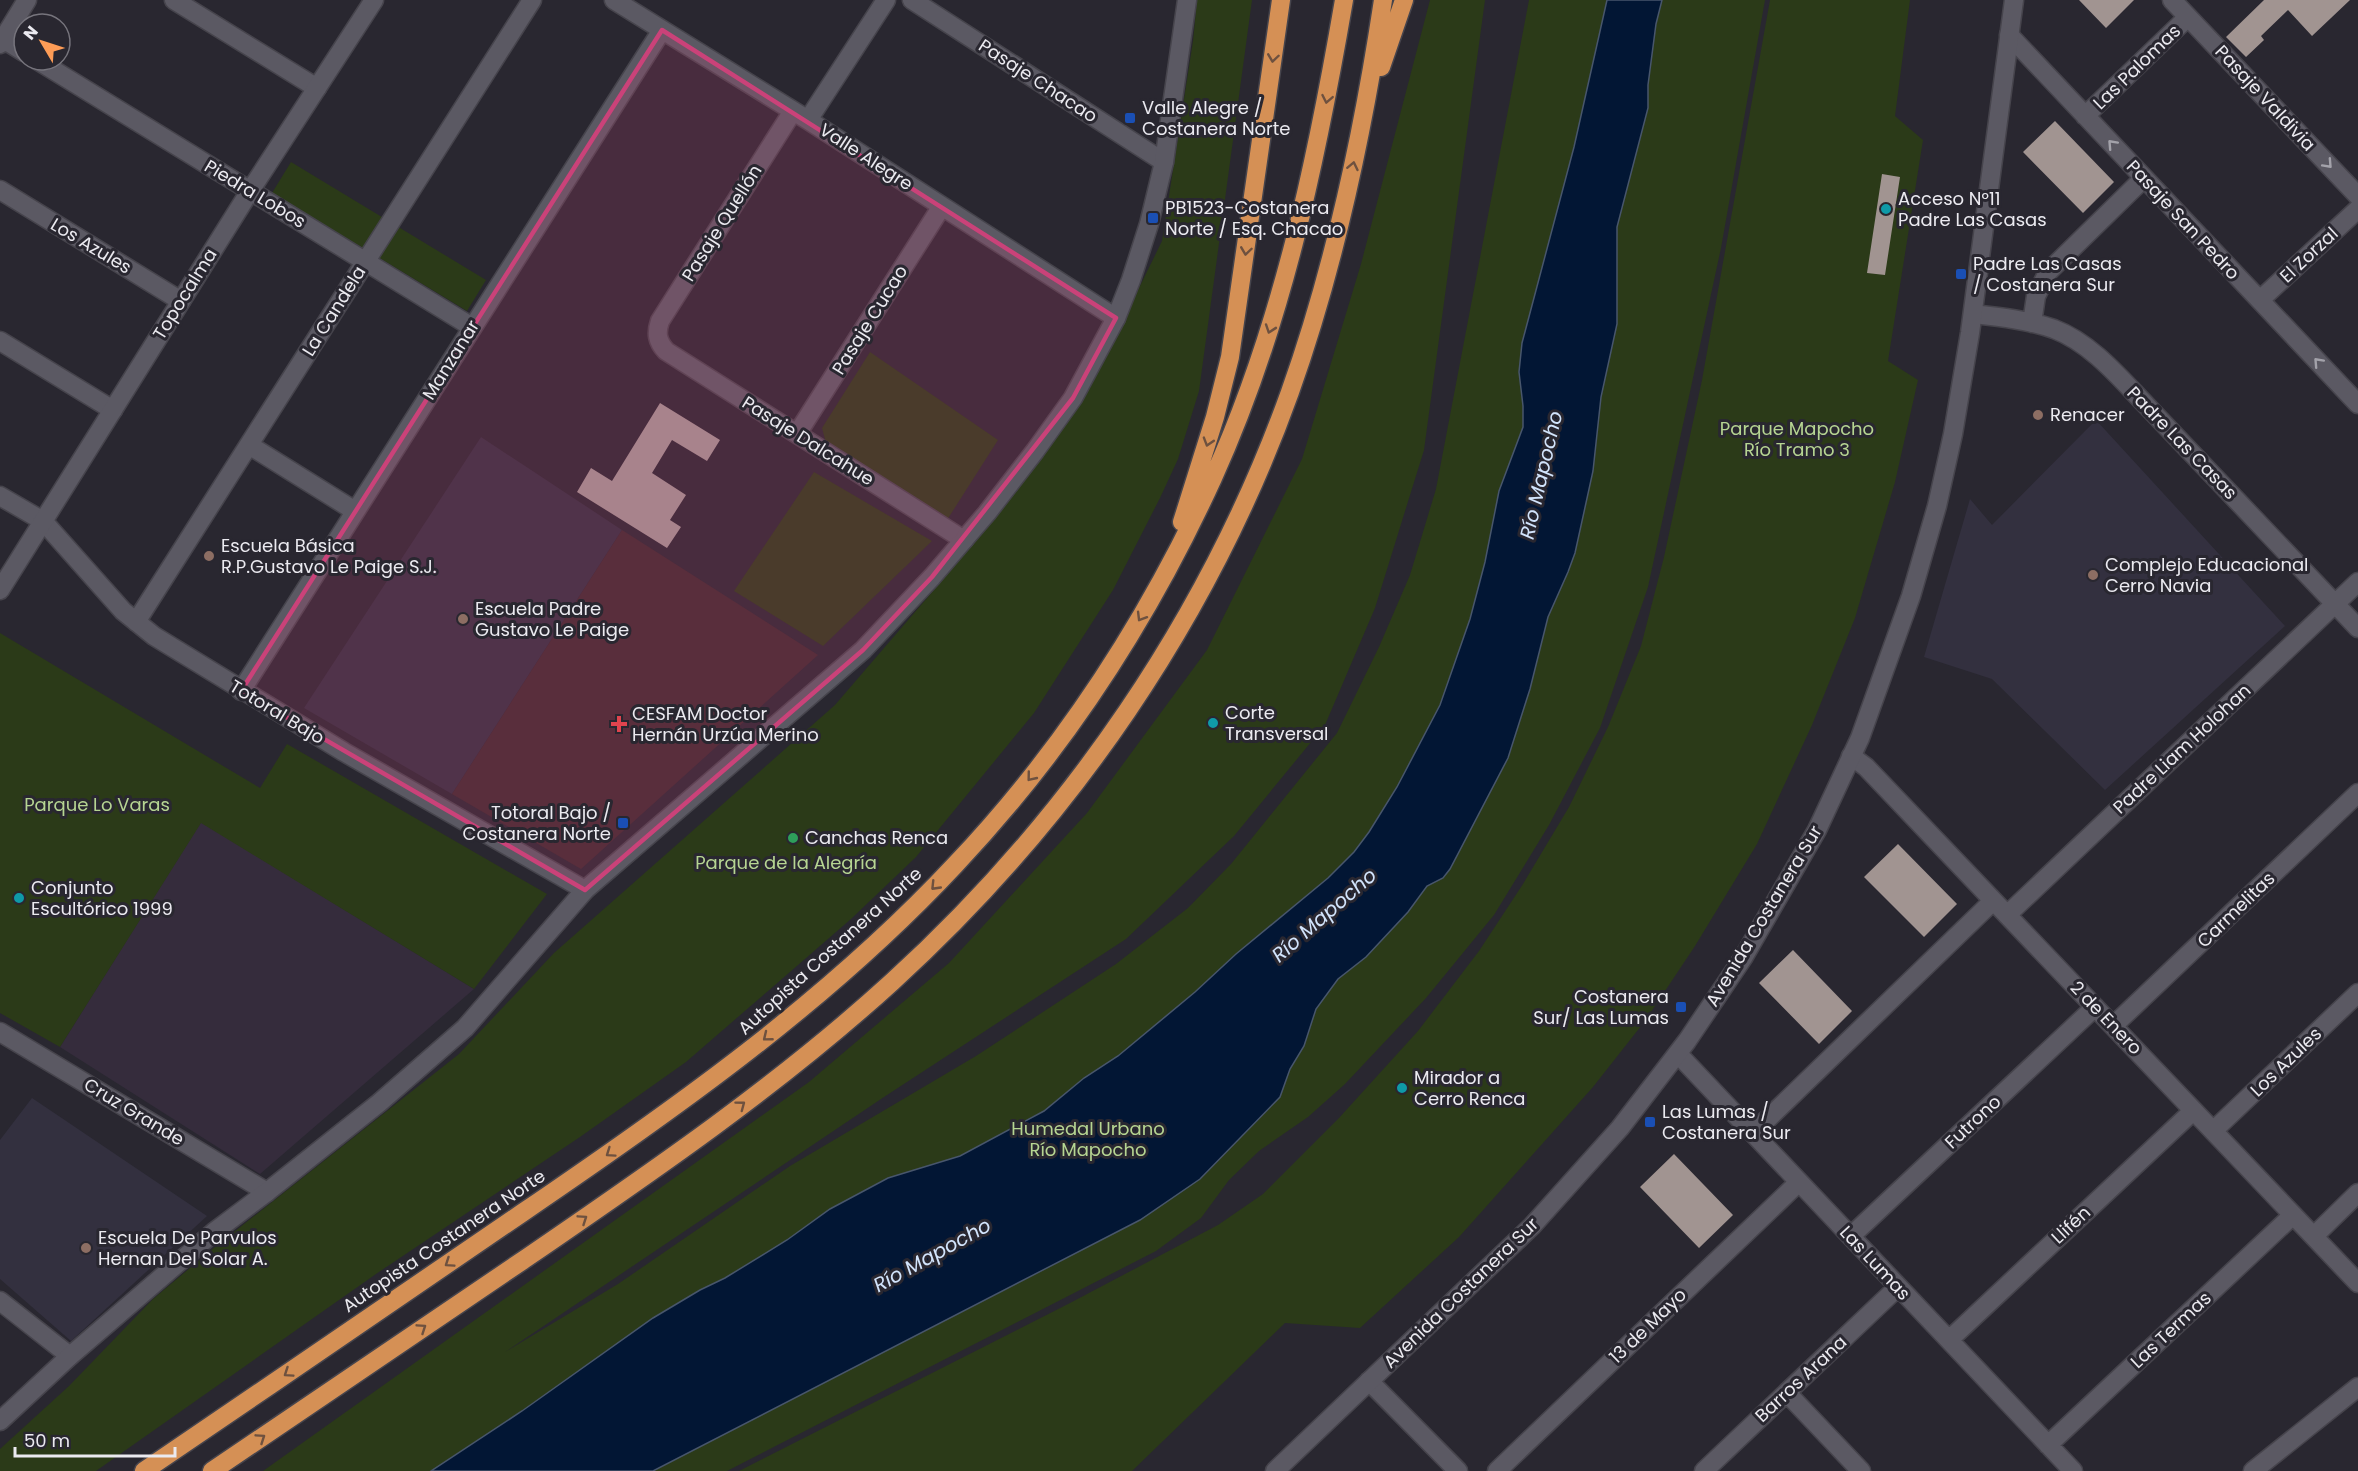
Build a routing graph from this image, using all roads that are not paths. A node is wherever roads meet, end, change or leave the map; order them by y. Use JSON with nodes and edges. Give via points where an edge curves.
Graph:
{"nodes":[{"id":1,"x":27,"y":0,"type":"edge"},
{"id":2,"x":174,"y":0,"type":"edge"},
{"id":3,"x":374,"y":0,"type":"edge"},
{"id":4,"x":532,"y":0,"type":"edge"},
{"id":5,"x":614,"y":0,"type":"edge"},
{"id":6,"x":886,"y":0,"type":"edge"},
{"id":7,"x":912,"y":0,"type":"edge"},
{"id":8,"x":1187,"y":0,"type":"edge"},
{"id":9,"x":1281,"y":0,"type":"edge"},
{"id":10,"x":1344,"y":0,"type":"edge"},
{"id":11,"x":1383,"y":0,"type":"edge"},
{"id":12,"x":1404,"y":0,"type":"edge"},
{"id":13,"x":2014,"y":0,"type":"edge"},
{"id":14,"x":2172,"y":0,"type":"edge"},
{"id":15,"x":2188,"y":17,"type":"junction"},
{"id":16,"x":662,"y":30,"type":"junction"},
{"id":17,"x":2009,"y":35,"type":"junction"},
{"id":18,"x":1,"y":40,"type":"edge"},
{"id":19,"x":57,"y":72,"type":"edge"},
{"id":20,"x":317,"y":88,"type":"junction"},
{"id":21,"x":800,"y":116,"type":"junction"},
{"id":22,"x":2085,"y":116,"type":"junction"},
{"id":23,"x":1361,"y":126,"type":"junction"},
{"id":24,"x":1164,"y":162,"type":"junction"},
{"id":25,"x":2144,"y":178,"type":"junction"},
{"id":26,"x":0,"y":190,"type":"edge"},
{"id":27,"x":250,"y":191,"type":"junction"},
{"id":28,"x":2358,"y":196,"type":"edge"},
{"id":29,"x":942,"y":206,"type":"junction"},
{"id":30,"x":2358,"y":209,"type":"edge"},
{"id":31,"x":366,"y":262,"type":"junction"},
{"id":32,"x":2259,"y":300,"type":"junction"},
{"id":33,"x":181,"y":301,"type":"junction"},
{"id":34,"x":1973,"y":314,"type":"junction"},
{"id":35,"x":1116,"y":318,"type":"junction"},
{"id":36,"x":2032,"y":323,"type":"junction"},
{"id":37,"x":472,"y":327,"type":"junction"},
{"id":38,"x":657,"y":336,"type":"joint"},
{"id":39,"x":0,"y":341,"type":"edge"},
{"id":40,"x":2358,"y":404,"type":"edge"},
{"id":41,"x":113,"y":410,"type":"junction"},
{"id":42,"x":797,"y":434,"type":"junction"},
{"id":43,"x":249,"y":445,"type":"junction"},
{"id":44,"x":0,"y":496,"type":"edge"},
{"id":45,"x":355,"y":512,"type":"junction"},
{"id":46,"x":43,"y":521,"type":"junction"},
{"id":47,"x":964,"y":540,"type":"junction"},
{"id":48,"x":1169,"y":566,"type":"junction"},
{"id":49,"x":2358,"y":582,"type":"edge"},
{"id":50,"x":0,"y":590,"type":"edge"},
{"id":51,"x":2336,"y":604,"type":"junction"},
{"id":52,"x":136,"y":622,"type":"junction"},
{"id":53,"x":2358,"y":628,"type":"edge"},
{"id":54,"x":241,"y":691,"type":"junction"},
{"id":55,"x":1851,"y":756,"type":"junction"},
{"id":56,"x":2358,"y":793,"type":"edge"},
{"id":57,"x":585,"y":890,"type":"junction"},
{"id":58,"x":1993,"y":900,"type":"junction"},
{"id":59,"x":2007,"y":915,"type":"junction"},
{"id":60,"x":2358,"y":993,"type":"edge"},
{"id":61,"x":2095,"y":1007,"type":"junction"},
{"id":62,"x":2113,"y":1026,"type":"junction"},
{"id":63,"x":0,"y":1032,"type":"edge"},
{"id":64,"x":1678,"y":1054,"type":"junction"},
{"id":65,"x":2193,"y":1111,"type":"junction"},
{"id":66,"x":2213,"y":1131,"type":"junction"},
{"id":67,"x":1753,"y":1133,"type":"junction"},
{"id":68,"x":1799,"y":1182,"type":"junction"},
{"id":69,"x":267,"y":1192,"type":"junction"},
{"id":70,"x":2358,"y":1193,"type":"edge"},
{"id":71,"x":2293,"y":1215,"type":"junction"},
{"id":72,"x":1851,"y":1236,"type":"junction"},
{"id":73,"x":2313,"y":1236,"type":"junction"},
{"id":74,"x":2358,"y":1283,"type":"edge"},
{"id":75,"x":1898,"y":1287,"type":"junction"},
{"id":76,"x":0,"y":1301,"type":"edge"},
{"id":77,"x":1949,"y":1340,"type":"junction"},
{"id":78,"x":70,"y":1356,"type":"junction"},
{"id":79,"x":1370,"y":1381,"type":"junction"},
{"id":80,"x":2358,"y":1387,"type":"edge"},
{"id":81,"x":1787,"y":1393,"type":"junction"},
{"id":82,"x":0,"y":1422,"type":"edge"},
{"id":83,"x":2048,"y":1445,"type":"junction"},
{"id":84,"x":144,"y":1471,"type":"edge"},
{"id":85,"x":212,"y":1471,"type":"edge"},
{"id":86,"x":1275,"y":1471,"type":"edge"},
{"id":87,"x":1458,"y":1471,"type":"edge"},
{"id":88,"x":1497,"y":1471,"type":"edge"},
{"id":89,"x":1704,"y":1471,"type":"edge"},
{"id":90,"x":1861,"y":1471,"type":"edge"},
{"id":91,"x":2073,"y":1471,"type":"edge"},
{"id":92,"x":2253,"y":1471,"type":"edge"}],
"edges":[{"from":1,"to":18,"type":"street"},
{"from":2,"to":20,"type":"street"},
{"from":3,"to":20,"type":"street","name":"Topocalma"},
{"from":4,"to":31,"type":"street","name":"La Candela"},
{"from":5,"to":16,"type":"street","name":"Valle Alegre"},
{"from":6,"to":21,"type":"street","name":"Pasaje Quellón"},
{"from":7,"to":24,"type":"street","name":"Pasaje Chacao"},
{"from":8,"to":24,"type":"street"},
{"from":9,"to":48,"type":"highway","one_way":true,"via":[[1230,357]]},
{"from":10,"to":48,"type":"highway","name":"Autopista Costanera Norte","one_way":true,"via":[[1304,204],[1272,321],[1230,437]]},
{"from":11,"to":23,"type":"highway"},
{"from":12,"to":23,"type":"highway"},
{"from":13,"to":17,"type":"street","name":"Avenida Costanera Sur"},
{"from":14,"to":15,"type":"street","name":"Pasaje Valdivia"},
{"from":15,"to":22,"type":"street","name":"Las Palomas"},
{"from":15,"to":28,"type":"street","name":"Pasaje Valdivia","one_way":true},
{"from":16,"to":21,"type":"street","name":"Valle Alegre"},
{"from":16,"to":37,"type":"street","name":"Manzanar"},
{"from":17,"to":22,"type":"street","name":"Pasaje San Pedro"},
{"from":17,"to":34,"type":"street","name":"Avenida Costanera Sur"},
{"from":19,"to":27,"type":"street","name":"Piedra Lobos"},
{"from":20,"to":27,"type":"street","name":"Topocalma"},
{"from":21,"to":29,"type":"street","name":"Valle Alegre"},
{"from":21,"to":38,"type":"street","name":"Pasaje Quellón","via":[[660,321]]},
{"from":25,"to":22,"type":"street","name":"Pasaje San Pedro","one_way":true},
{"from":85,"to":23,"type":"highway","one_way":true,"via":[[640,1180],[777,1078],[891,983],[966,910],[1037,831],[1105,742],[1162,657],[1234,527],[1279,421],[1313,322],[1341,222]]},
{"from":24,"to":35,"type":"street","via":[[1149,224]]},
{"from":25,"to":32,"type":"street","name":"Pasaje San Pedro"},
{"from":25,"to":36,"type":"street","via":[[2048,272],[2036,296]]},
{"from":26,"to":33,"type":"street","name":"Los Azules"},
{"from":27,"to":31,"type":"street","name":"Piedra Lobos"},
{"from":27,"to":33,"type":"street","name":"Topocalma"},
{"from":29,"to":35,"type":"street","name":"Valle Alegre"},
{"from":29,"to":42,"type":"street","name":"Pasaje Cucao"},
{"from":30,"to":32,"type":"street","name":"El Zorzal"},
{"from":31,"to":37,"type":"street","name":"Piedra Lobos"},
{"from":31,"to":43,"type":"street","name":"La Candela"},
{"from":40,"to":32,"type":"street","name":"Pasaje San Pedro","one_way":true},
{"from":33,"to":41,"type":"street","name":"Topocalma"},
{"from":34,"to":36,"type":"street","name":"Padre Las Casas"},
{"from":34,"to":55,"type":"street","name":"Avenida Costanera Sur","via":[[1937,506],[1911,596]]},
{"from":35,"to":47,"type":"street","via":[[1063,413]]},
{"from":36,"to":51,"type":"street","name":"Padre Las Casas","via":[[2066,335],[2112,370]]},
{"from":37,"to":45,"type":"street","name":"Manzanar"},
{"from":38,"to":42,"type":"street","name":"Pasaje Dalcahue","via":[[666,351]]},
{"from":39,"to":41,"type":"street"},
{"from":41,"to":46,"type":"street","name":"Topocalma"},
{"from":42,"to":47,"type":"street","name":"Pasaje Dalcahue"},
{"from":43,"to":45,"type":"street"},
{"from":43,"to":52,"type":"street","name":"La Candela"},
{"from":44,"to":46,"type":"street","name":"Totoral Bajo"},
{"from":45,"to":54,"type":"street","name":"Manzanar"},
{"from":46,"to":50,"type":"street","name":"Topocalma"},
{"from":46,"to":52,"type":"street","name":"Totoral Bajo"},
{"from":47,"to":57,"type":"street","via":[[831,679]]},
{"from":48,"to":84,"type":"highway","name":"Autopista Costanera Norte","one_way":true,"via":[[1093,692],[1035,772],[956,865],[866,952],[749,1051],[641,1131]]},
{"from":49,"to":51,"type":"street","name":"Padre Liam Holohan"},
{"from":51,"to":53,"type":"street","name":"Padre Las Casas"},
{"from":51,"to":59,"type":"street","name":"Padre Liam Holohan"},
{"from":52,"to":54,"type":"street","name":"Totoral Bajo"},
{"from":54,"to":57,"type":"street","name":"Totoral Bajo"},
{"from":55,"to":58,"type":"street","name":"2 de Enero"},
{"from":55,"to":64,"type":"street","name":"Avenida Costanera Sur","via":[[1785,888]]},
{"from":56,"to":62,"type":"street","name":"Carmelitas"},
{"from":57,"to":69,"type":"street","via":[[465,1028]]},
{"from":58,"to":59,"type":"street","name":"2 de Enero"},
{"from":58,"to":67,"type":"street"},
{"from":59,"to":61,"type":"street","name":"2 de Enero"},
{"from":60,"to":66,"type":"street","name":"Los Azules"},
{"from":61,"to":62,"type":"street","name":"2 de Enero"},
{"from":61,"to":72,"type":"street","name":"Futrono"},
{"from":62,"to":65,"type":"street","name":"2 de Enero"},
{"from":63,"to":69,"type":"street","name":"Cruz Grande"},
{"from":64,"to":67,"type":"street","name":"Las Lumas"},
{"from":64,"to":79,"type":"street","name":"Avenida Costanera Sur","via":[[1620,1128],[1532,1226]]},
{"from":65,"to":66,"type":"street","name":"2 de Enero"},
{"from":65,"to":77,"type":"street","name":"Llifén"},
{"from":66,"to":71,"type":"street","name":"2 de Enero"},
{"from":67,"to":68,"type":"street","name":"Las Lumas"},
{"from":68,"to":72,"type":"street","name":"Las Lumas"},
{"from":68,"to":88,"type":"street","name":"13 de Mayo"},
{"from":69,"to":78,"type":"street","via":[[214,1232]]},
{"from":70,"to":73,"type":"street"},
{"from":71,"to":73,"type":"street","name":"2 de Enero"},
{"from":71,"to":83,"type":"street","name":"Las Termas"},
{"from":72,"to":75,"type":"street","name":"Las Lumas"},
{"from":73,"to":74,"type":"street","name":"2 de Enero"},
{"from":75,"to":77,"type":"street","name":"Las Lumas"},
{"from":75,"to":81,"type":"street","name":"Barros Arana"},
{"from":76,"to":78,"type":"street"},
{"from":77,"to":83,"type":"street","name":"Las Lumas"},
{"from":78,"to":82,"type":"street"},
{"from":79,"to":86,"type":"street","name":"Avenida Costanera Sur"},
{"from":79,"to":87,"type":"street"},
{"from":80,"to":92,"type":"street"},
{"from":81,"to":89,"type":"street","name":"Barros Arana"},
{"from":81,"to":90,"type":"street"},
{"from":83,"to":91,"type":"street","name":"Las Lumas"}]}
